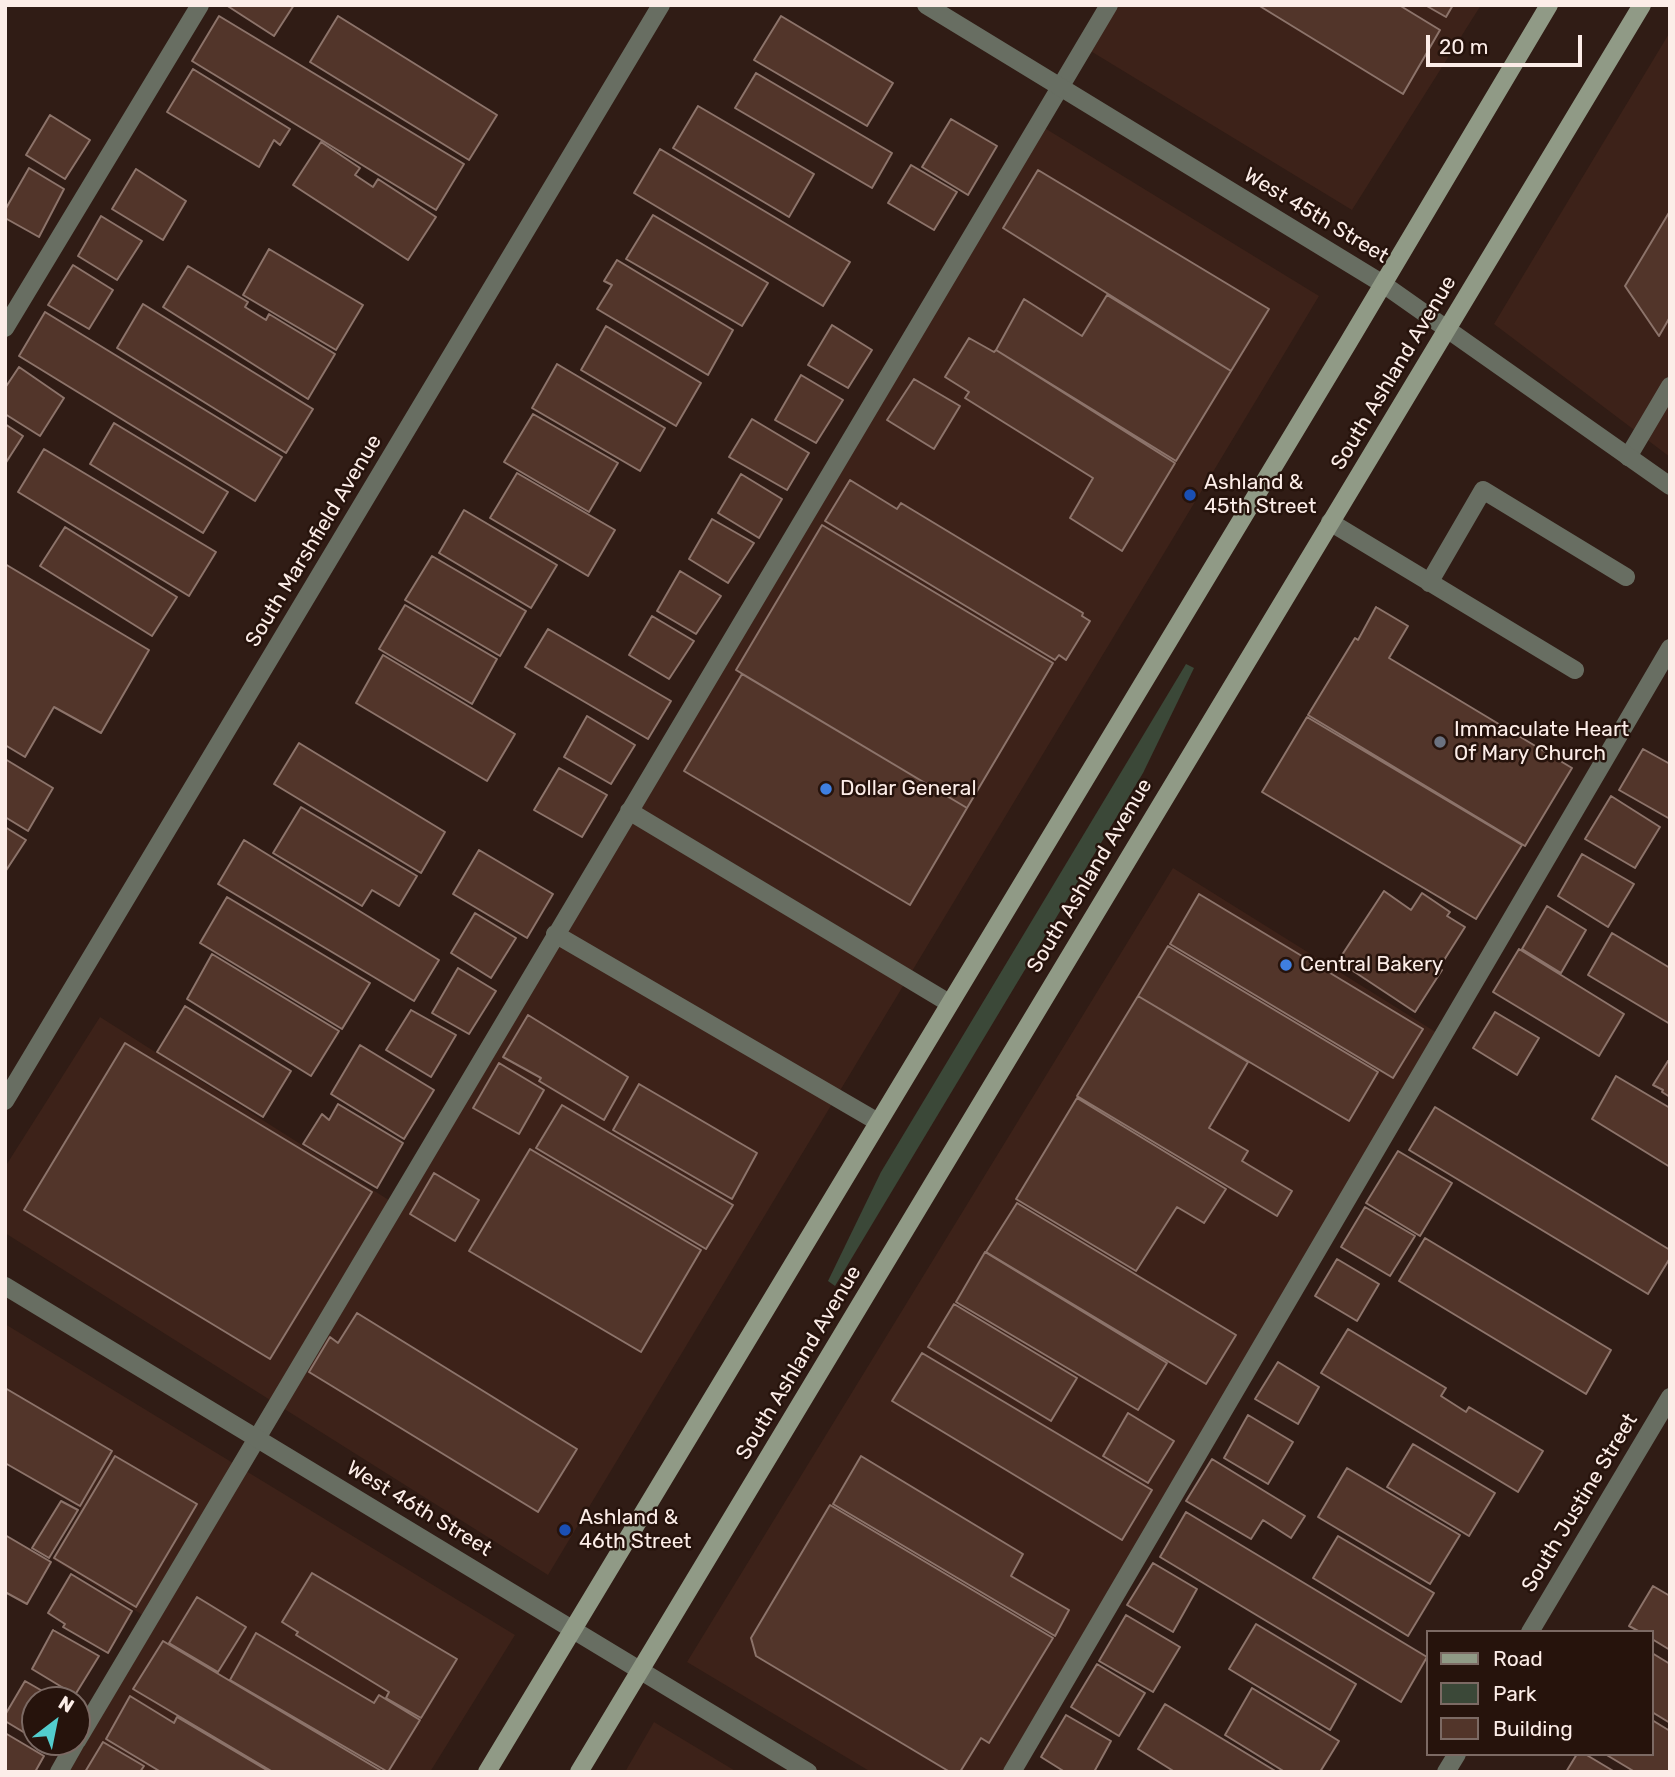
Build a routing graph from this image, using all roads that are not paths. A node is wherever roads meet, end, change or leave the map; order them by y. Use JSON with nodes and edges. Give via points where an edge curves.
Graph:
{"nodes":[{"id":1,"x":200,"y":5,"type":"edge"},
{"id":2,"x":662,"y":5,"type":"edge"},
{"id":3,"x":926,"y":5,"type":"edge"},
{"id":4,"x":1109,"y":5,"type":"edge"},
{"id":5,"x":1549,"y":5,"type":"edge"},
{"id":6,"x":1642,"y":5,"type":"edge"},
{"id":7,"x":1060,"y":87,"type":"junction"},
{"id":8,"x":1383,"y":284,"type":"junction"},
{"id":9,"x":5,"y":328,"type":"edge"},
{"id":10,"x":1447,"y":330,"type":"junction"},
{"id":11,"x":1670,"y":386,"type":"edge"},
{"id":12,"x":1628,"y":457,"type":"junction"},
{"id":13,"x":1670,"y":486,"type":"edge"},
{"id":14,"x":1330,"y":522,"type":"junction"},
{"id":15,"x":1626,"y":577,"type":"dead end"},
{"id":16,"x":1429,"y":583,"type":"junction"},
{"id":17,"x":1670,"y":648,"type":"edge"},
{"id":18,"x":1575,"y":670,"type":"dead end"},
{"id":19,"x":629,"y":811,"type":"junction"},
{"id":20,"x":555,"y":934,"type":"junction"},
{"id":21,"x":949,"y":1003,"type":"junction"},
{"id":22,"x":5,"y":1101,"type":"edge"},
{"id":23,"x":878,"y":1122,"type":"junction"},
{"id":24,"x":5,"y":1286,"type":"edge"},
{"id":25,"x":1670,"y":1397,"type":"edge"},
{"id":26,"x":256,"y":1437,"type":"junction"},
{"id":27,"x":573,"y":1629,"type":"junction"},
{"id":28,"x":1531,"y":1630,"type":"edge"},
{"id":29,"x":640,"y":1670,"type":"junction"},
{"id":30,"x":91,"y":1717,"type":"edge"},
{"id":31,"x":68,"y":1756,"type":"edge"},
{"id":32,"x":1456,"y":1756,"type":"edge"},
{"id":33,"x":59,"y":1772,"type":"edge"},
{"id":34,"x":487,"y":1772,"type":"edge"},
{"id":35,"x":579,"y":1772,"type":"edge"},
{"id":36,"x":808,"y":1772,"type":"edge"},
{"id":37,"x":1012,"y":1772,"type":"edge"},
{"id":38,"x":1446,"y":1772,"type":"edge"}],
"edges":[{"from":1,"to":9,"type":"street"},
{"from":2,"to":22,"type":"street","name":"South Marshfield Avenue"},
{"from":3,"to":7,"type":"street","name":"West 45th Street"},
{"from":4,"to":7,"type":"street"},
{"from":5,"to":8,"type":"main road"},
{"from":6,"to":10,"type":"main road","name":"South Ashland Avenue"},
{"from":7,"to":8,"type":"street","name":"West 45th Street"},
{"from":7,"to":19,"type":"street"},
{"from":8,"to":10,"type":"street","name":"West 45th Street"},
{"from":8,"to":21,"type":"main road"},
{"from":10,"to":12,"type":"street","name":"West 45th Street"},
{"from":10,"to":14,"type":"main road","name":"South Ashland Avenue"},
{"from":11,"to":12,"type":"street"},
{"from":12,"to":13,"type":"street","name":"West 45th Street"},
{"from":14,"to":16,"type":"street"},
{"from":14,"to":29,"type":"main road","name":"South Ashland Avenue"},
{"from":15,"to":16,"type":"street","via":[[1483,490]]},
{"from":16,"to":18,"type":"street"},
{"from":17,"to":37,"type":"street"},
{"from":19,"to":20,"type":"street"},
{"from":19,"to":21,"type":"street"},
{"from":20,"to":23,"type":"street"},
{"from":20,"to":26,"type":"street"},
{"from":21,"to":23,"type":"main road"},
{"from":23,"to":27,"type":"main road"},
{"from":24,"to":26,"type":"street","name":"West 46th Street"},
{"from":25,"to":28,"type":"street","name":"South Justine Street"},
{"from":26,"to":27,"type":"street","name":"West 46th Street"},
{"from":26,"to":30,"type":"street"},
{"from":27,"to":29,"type":"street","name":"West 46th Street"},
{"from":27,"to":34,"type":"main road"},
{"from":29,"to":35,"type":"main road","name":"South Ashland Avenue"},
{"from":29,"to":36,"type":"street","name":"West 46th Street"},
{"from":31,"to":33,"type":"street"},
{"from":32,"to":38,"type":"street"}]}
